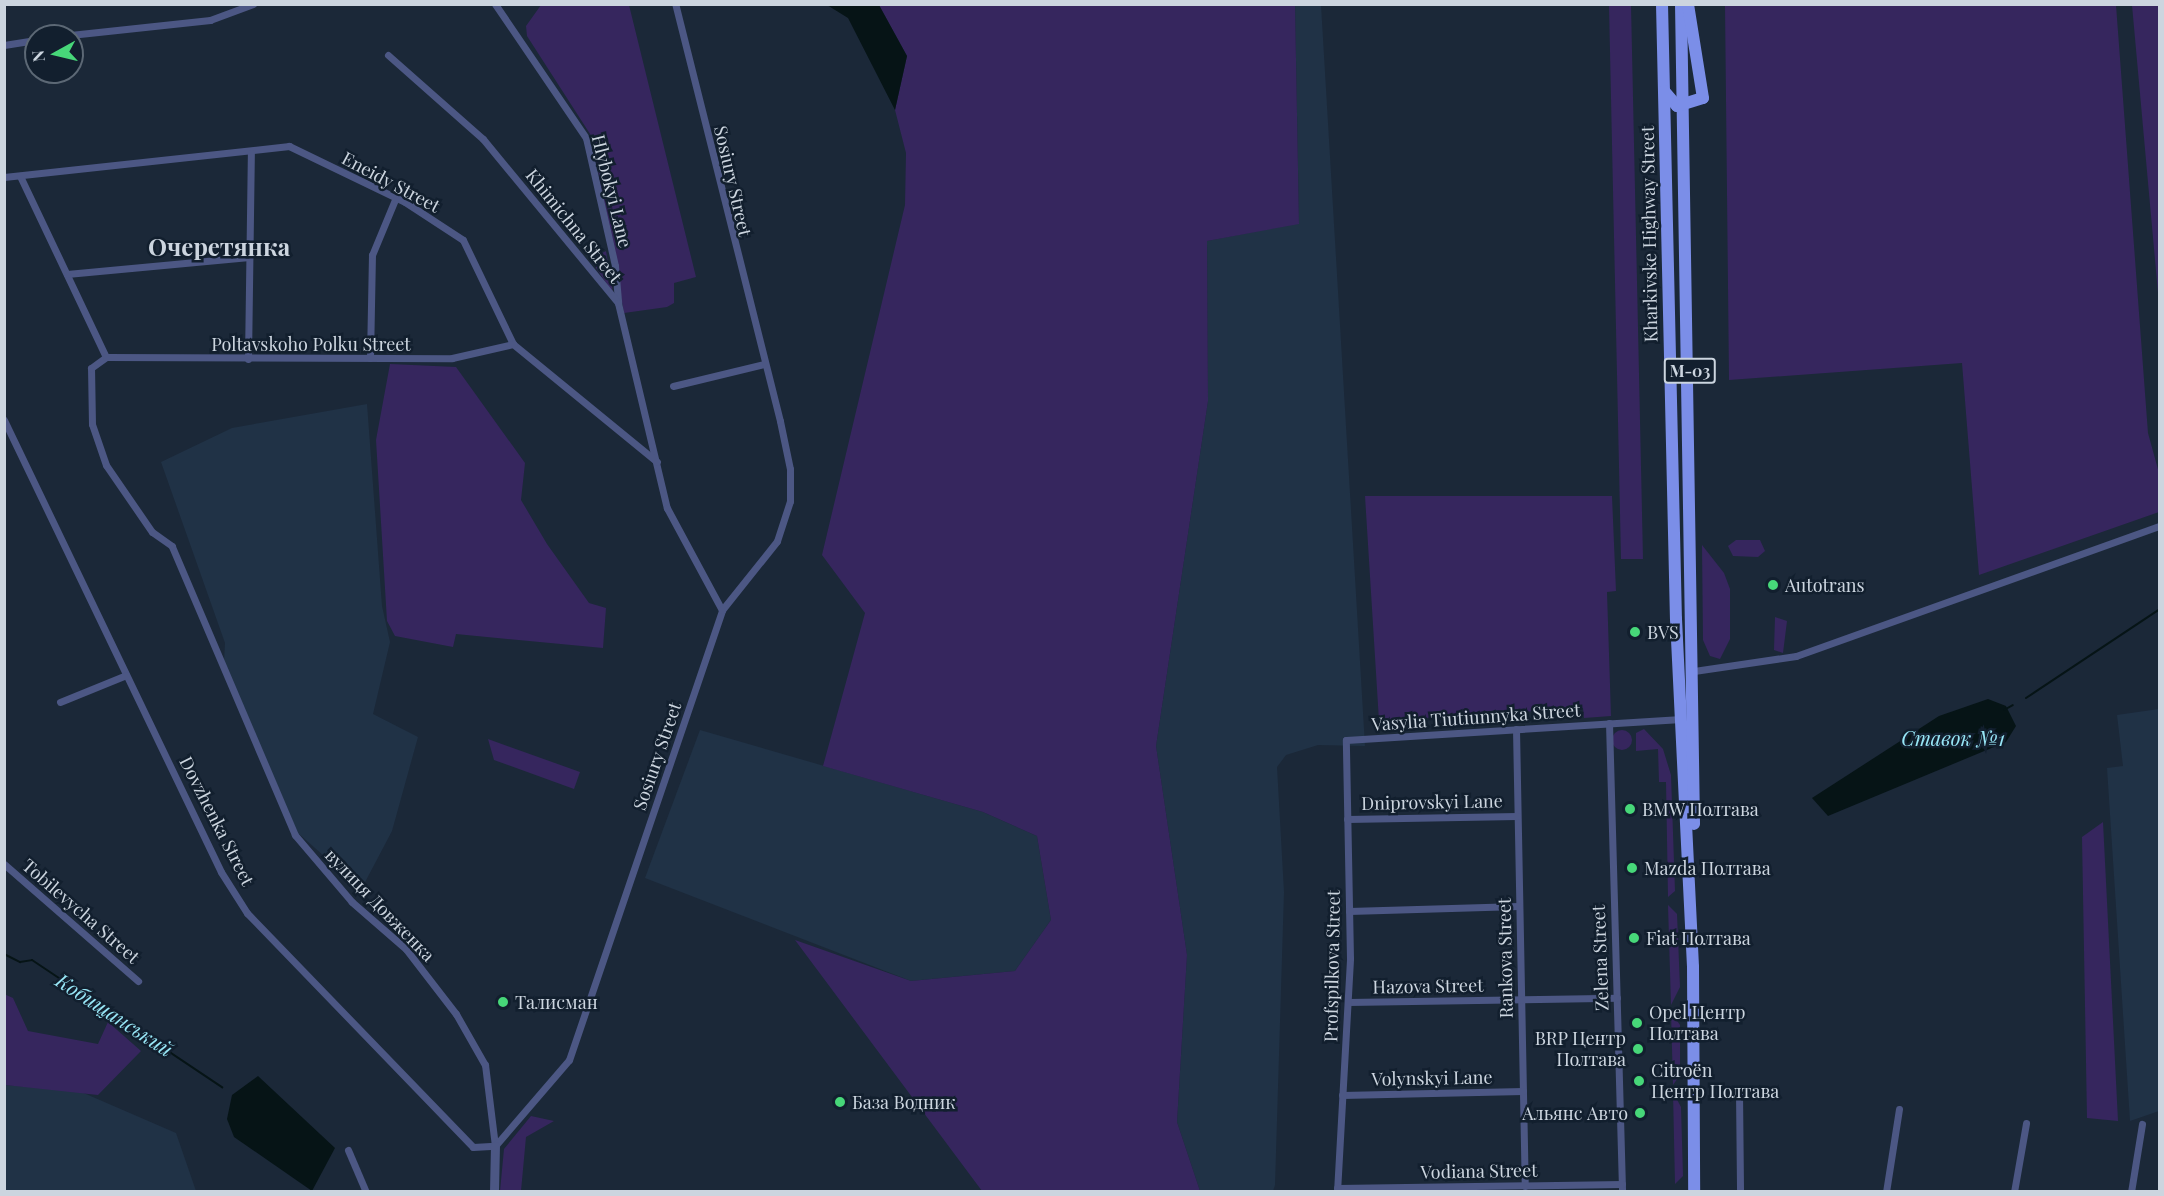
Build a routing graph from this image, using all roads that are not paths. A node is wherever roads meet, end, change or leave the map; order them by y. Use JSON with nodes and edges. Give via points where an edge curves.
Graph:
{"nodes":[{"id":1,"x":253,"y":4,"type":"edge"},
{"id":2,"x":495,"y":4,"type":"edge"},
{"id":3,"x":675,"y":4,"type":"edge"},
{"id":4,"x":1662,"y":4,"type":"edge"},
{"id":5,"x":1682,"y":4,"type":"edge"},
{"id":6,"x":1688,"y":4,"type":"edge"},
{"id":7,"x":84,"y":34,"type":"edge"},
{"id":8,"x":24,"y":42,"type":"edge"},
{"id":9,"x":4,"y":45,"type":"edge"},
{"id":10,"x":388,"y":55,"type":"dead end"},
{"id":11,"x":1664,"y":90,"type":"junction"},
{"id":12,"x":1684,"y":107,"type":"junction"},
{"id":13,"x":250,"y":153,"type":"junction"},
{"id":14,"x":20,"y":176,"type":"junction"},
{"id":15,"x":4,"y":177,"type":"edge"},
{"id":16,"x":396,"y":197,"type":"junction"},
{"id":17,"x":249,"y":257,"type":"junction"},
{"id":18,"x":67,"y":274,"type":"junction"},
{"id":19,"x":618,"y":303,"type":"junction"},
{"id":20,"x":513,"y":344,"type":"junction"},
{"id":21,"x":106,"y":357,"type":"junction"},
{"id":22,"x":370,"y":358,"type":"junction"},
{"id":23,"x":248,"y":359,"type":"junction"},
{"id":24,"x":764,"y":364,"type":"junction"},
{"id":25,"x":673,"y":386,"type":"dead end"},
{"id":26,"x":4,"y":420,"type":"edge"},
{"id":27,"x":657,"y":462,"type":"junction"},
{"id":28,"x":2160,"y":526,"type":"edge"},
{"id":29,"x":722,"y":610,"type":"junction"},
{"id":30,"x":1694,"y":671,"type":"junction"},
{"id":31,"x":126,"y":675,"type":"junction"},
{"id":32,"x":60,"y":702,"type":"dead end"},
{"id":33,"x":1681,"y":718,"type":"junction"},
{"id":34,"x":1694,"y":718,"type":"junction"},
{"id":35,"x":1609,"y":723,"type":"junction"},
{"id":36,"x":1516,"y":729,"type":"junction"},
{"id":37,"x":1346,"y":740,"type":"joint"},
{"id":38,"x":1517,"y":816,"type":"junction"},
{"id":39,"x":1347,"y":819,"type":"junction"},
{"id":40,"x":4,"y":864,"type":"edge"},
{"id":41,"x":1519,"y":906,"type":"junction"},
{"id":42,"x":1349,"y":911,"type":"junction"},
{"id":43,"x":1693,"y":967,"type":"junction"},
{"id":44,"x":138,"y":981,"type":"dead end"},
{"id":45,"x":1617,"y":998,"type":"junction"},
{"id":46,"x":1521,"y":999,"type":"junction"},
{"id":47,"x":1348,"y":1002,"type":"junction"},
{"id":48,"x":1523,"y":1091,"type":"junction"},
{"id":49,"x":1739,"y":1092,"type":"dead end"},
{"id":50,"x":1342,"y":1095,"type":"junction"},
{"id":51,"x":1899,"y":1109,"type":"dead end"},
{"id":52,"x":2026,"y":1123,"type":"dead end"},
{"id":53,"x":2142,"y":1124,"type":"dead end"},
{"id":54,"x":495,"y":1146,"type":"junction"},
{"id":55,"x":348,"y":1150,"type":"dead end"},
{"id":56,"x":1525,"y":1186,"type":"junction"},
{"id":57,"x":1622,"y":1188,"type":"edge"},
{"id":58,"x":1337,"y":1190,"type":"edge"},
{"id":59,"x":366,"y":1191,"type":"edge"},
{"id":60,"x":494,"y":1191,"type":"edge"},
{"id":61,"x":1694,"y":1191,"type":"edge"},
{"id":62,"x":1740,"y":1191,"type":"edge"},
{"id":63,"x":1886,"y":1191,"type":"edge"},
{"id":64,"x":2014,"y":1191,"type":"edge"},
{"id":65,"x":2131,"y":1191,"type":"edge"}],
"edges":[{"from":1,"to":7,"type":"street","via":[[210,20]]},
{"from":2,"to":19,"type":"street","name":"Hlybokyi Lane","via":[[586,138],[615,266]]},
{"from":3,"to":24,"type":"street","name":"Sosiury Street"},
{"from":4,"to":11,"type":"highway","name":"Kharkivske Highway Street","number":"М-03"},
{"from":5,"to":12,"type":"highway","name":"Kharkivske Highway Street","number":"М-03"},
{"from":6,"to":12,"type":"highway","via":[[1704,92],[1697,104]]},
{"from":8,"to":9,"type":"street"},
{"from":10,"to":19,"type":"street","name":"Khimichna Street","via":[[483,139]]},
{"from":11,"to":12,"type":"highway","via":[[1673,103]]},
{"from":11,"to":33,"type":"highway","name":"Kharkivske Highway Street","number":"М-03"},
{"from":12,"to":30,"type":"highway","name":"Kharkivske Highway Street","number":"М-03"},
{"from":13,"to":14,"type":"street","name":"Eneidy Street"},
{"from":13,"to":16,"type":"street","name":"Eneidy Street","via":[[289,146]]},
{"from":13,"to":17,"type":"street"},
{"from":14,"to":15,"type":"street","name":"Eneidy Street"},
{"from":14,"to":18,"type":"street"},
{"from":16,"to":20,"type":"street","name":"Eneidy Street","via":[[462,240]]},
{"from":16,"to":22,"type":"street","via":[[372,255]]},
{"from":17,"to":18,"type":"street"},
{"from":17,"to":23,"type":"street"},
{"from":18,"to":21,"type":"street"},
{"from":19,"to":27,"type":"street","name":"Khimichna Street"},
{"from":20,"to":22,"type":"street","name":"Poltavskoho Polku Street","via":[[452,358]]},
{"from":20,"to":27,"type":"street","name":"Eneidy Street"},
{"from":21,"to":23,"type":"street","name":"Poltavskoho Polku Street"},
{"from":21,"to":54,"type":"street","name":"вулиця Довженка","via":[[91,368],[92,424],[106,465],[152,532],[171,546],[206,619],[220,664],[295,835],[352,902],[406,950],[456,1014],[485,1065]]},
{"from":22,"to":23,"type":"street","name":"Poltavskoho Polku Street"},
{"from":24,"to":25,"type":"street"},
{"from":24,"to":29,"type":"street","name":"Sosiury Street","via":[[790,469],[790,501],[777,541]]},
{"from":26,"to":31,"type":"street","name":"Dovzhenka Street"},
{"from":27,"to":29,"type":"street","via":[[667,508]]},
{"from":28,"to":30,"type":"street","via":[[1796,656]]},
{"from":29,"to":54,"type":"street","name":"Sosiury Street","via":[[569,1060]]},
{"from":30,"to":34,"type":"highway","name":"Kharkivske Highway Street","number":"М-03"},
{"from":31,"to":32,"type":"street"},
{"from":31,"to":54,"type":"street","name":"Dovzhenka Street","via":[[221,872],[247,913],[473,1147]]},
{"from":33,"to":34,"type":"highway"},
{"from":33,"to":35,"type":"street","name":"Vasylia Tiutiunnyka Street"},
{"from":33,"to":43,"type":"highway","name":"Kharkivske Highway Street","number":"М-03"},
{"from":34,"to":43,"type":"highway","name":"Kharkivske Highway Street","number":"М-03"},
{"from":35,"to":36,"type":"street","name":"Vasylia Tiutiunnyka Street"},
{"from":35,"to":45,"type":"street","name":"Zelena Street"},
{"from":36,"to":37,"type":"street","name":"Vasylia Tiutiunnyka Street"},
{"from":36,"to":38,"type":"street","name":"Rankova Street"},
{"from":37,"to":39,"type":"street","name":"Profspilkova Street"},
{"from":38,"to":39,"type":"street","name":"Dniprovskyi Lane"},
{"from":38,"to":41,"type":"street","name":"Rankova Street"},
{"from":39,"to":42,"type":"street","name":"Profspilkova Street"},
{"from":40,"to":44,"type":"street","name":"Tobilevycha Street"},
{"from":41,"to":42,"type":"street"},
{"from":41,"to":46,"type":"street","name":"Rankova Street"},
{"from":42,"to":47,"type":"street","name":"Profspilkova Street"},
{"from":43,"to":61,"type":"highway","name":"Kharkivske Highway Street","number":"М-03"},
{"from":45,"to":46,"type":"street","name":"Hazova Street"},
{"from":45,"to":57,"type":"street","name":"Zelena Street"},
{"from":46,"to":47,"type":"street","name":"Hazova Street"},
{"from":46,"to":48,"type":"street","name":"Rankova Street"},
{"from":47,"to":50,"type":"street","name":"Profspilkova Street"},
{"from":48,"to":50,"type":"street","name":"Volynskyi Lane"},
{"from":48,"to":56,"type":"street","name":"Rankova Street"},
{"from":49,"to":62,"type":"street"},
{"from":50,"to":58,"type":"street","name":"Profspilkova Street"},
{"from":51,"to":63,"type":"street"},
{"from":52,"to":64,"type":"street"},
{"from":53,"to":65,"type":"street"},
{"from":54,"to":60,"type":"street"},
{"from":55,"to":59,"type":"street"},
{"from":56,"to":57,"type":"street","name":"Vodiana Street"},
{"from":56,"to":58,"type":"street","name":"Vodiana Street"}]}
